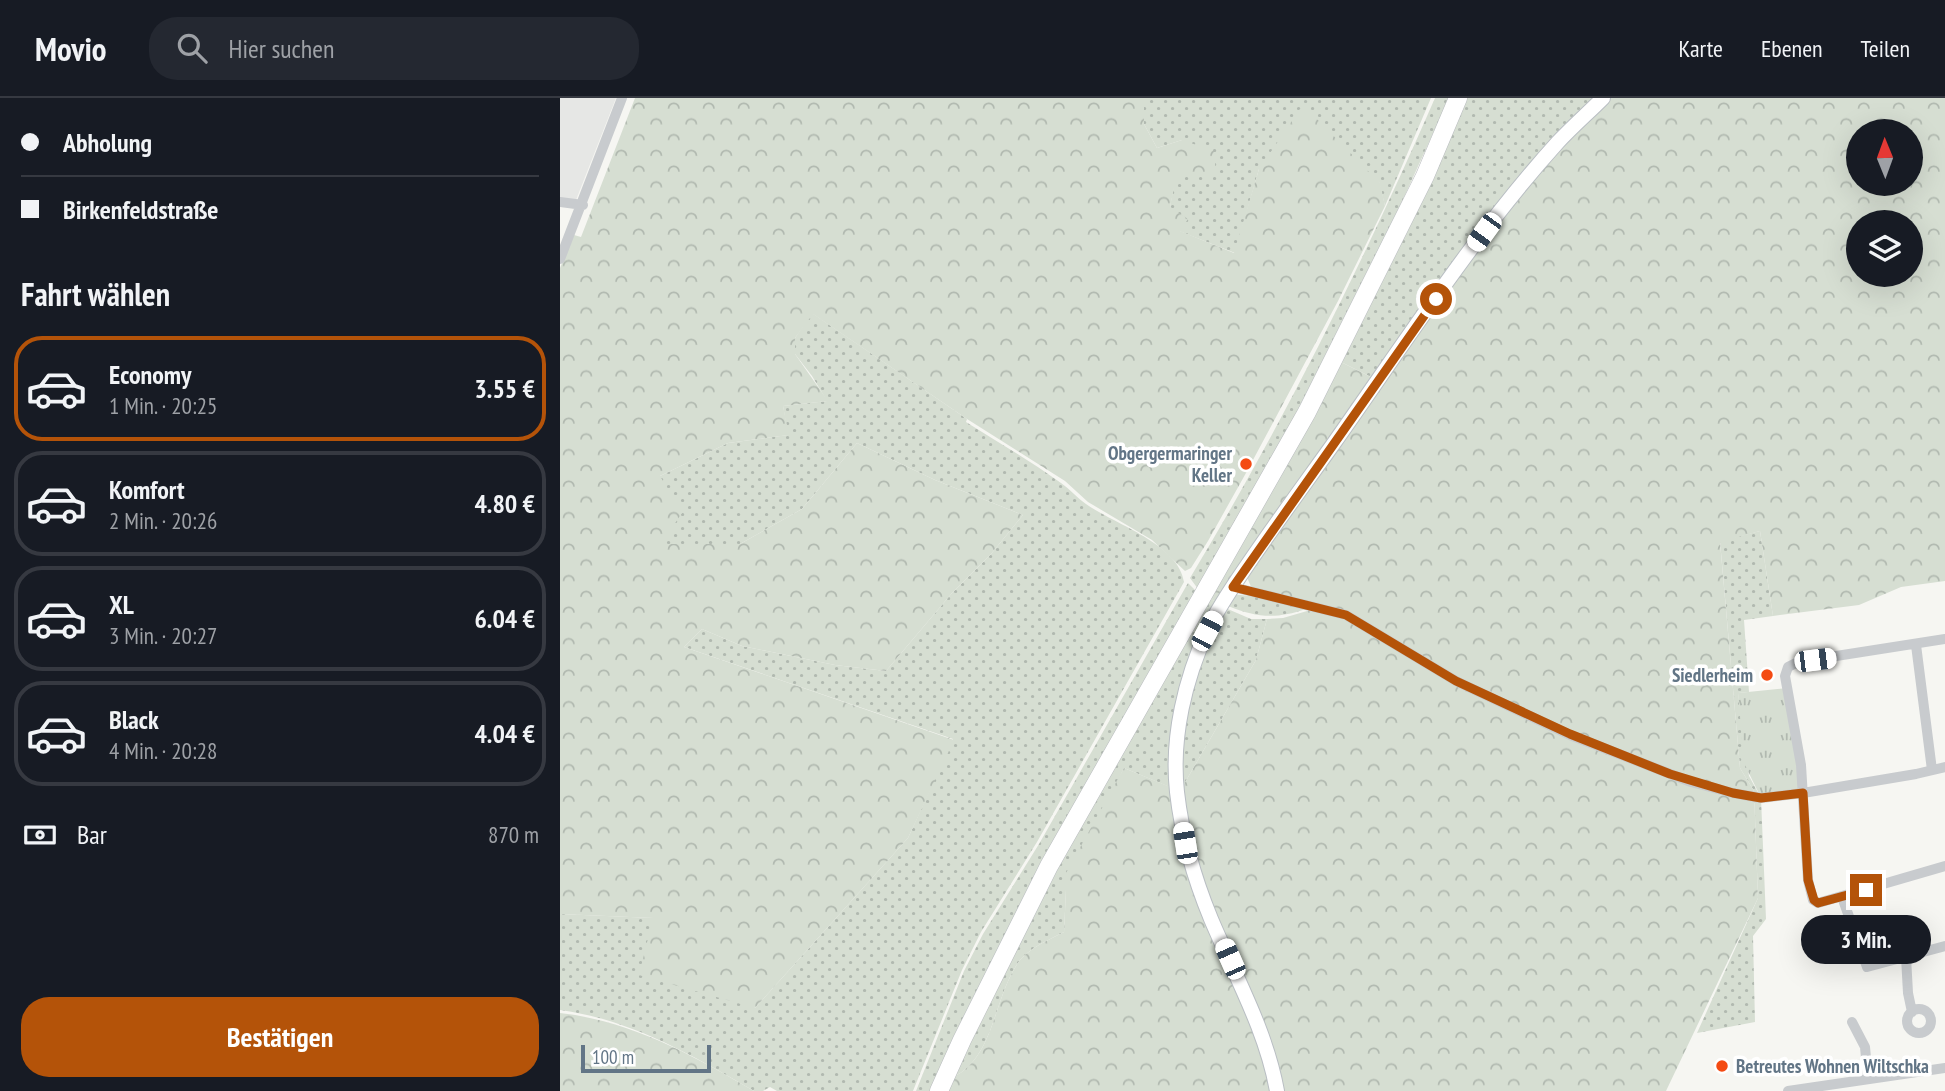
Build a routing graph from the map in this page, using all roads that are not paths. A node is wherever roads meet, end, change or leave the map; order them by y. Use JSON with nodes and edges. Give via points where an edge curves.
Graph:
{"nodes":[{"id":1,"x":622,"y":98,"type":"edge"},
{"id":2,"x":1458,"y":98,"type":"edge"},
{"id":3,"x":1603,"y":98,"type":"edge"},
{"id":4,"x":560,"y":202,"type":"edge"},
{"id":5,"x":583,"y":205,"type":"junction"},
{"id":6,"x":560,"y":259,"type":"edge"},
{"id":7,"x":1233,"y":587,"type":"junction"},
{"id":8,"x":1945,"y":639,"type":"edge"},
{"id":9,"x":1916,"y":645,"type":"junction"},
{"id":10,"x":1945,"y":766,"type":"edge"},
{"id":11,"x":1932,"y":770,"type":"junction"},
{"id":12,"x":1803,"y":793,"type":"junction"},
{"id":13,"x":1945,"y":866,"type":"edge"},
{"id":14,"x":1842,"y":897,"type":"junction"},
{"id":15,"x":1945,"y":946,"type":"edge"},
{"id":16,"x":1906,"y":957,"type":"junction"},
{"id":17,"x":1912,"y":1012,"type":"dead end"},
{"id":18,"x":1852,"y":1021,"type":"dead end"},
{"id":19,"x":1945,"y":1068,"type":"edge"},
{"id":20,"x":1868,"y":1079,"type":"junction"},
{"id":21,"x":939,"y":1091,"type":"edge"},
{"id":22,"x":1277,"y":1091,"type":"edge"},
{"id":23,"x":1788,"y":1091,"type":"edge"}],
"edges":[{"from":1,"to":5,"type":"street"},
{"from":2,"to":21,"type":"highway","via":[[1419,188],[1307,412],[1049,866]]},
{"from":3,"to":7,"type":"main road","via":[[1560,140],[1484,232]]},
{"from":4,"to":5,"type":"street"},
{"from":5,"to":6,"type":"street"},
{"from":7,"to":12,"type":"street","via":[[1346,615],[1456,681],[1670,774],[1761,798]]},
{"from":7,"to":22,"type":"main road","via":[[1207,631],[1190,674],[1178,735],[1177,790],[1197,884],[1272,1063]]},
{"from":8,"to":9,"type":"street"},
{"from":9,"to":11,"type":"street"},
{"from":9,"to":12,"type":"street","via":[[1788,667],[1785,676]]},
{"from":10,"to":11,"type":"street"},
{"from":11,"to":12,"type":"street"},
{"from":12,"to":14,"type":"street","via":[[1808,880],[1814,900]]},
{"from":13,"to":14,"type":"street"},
{"from":14,"to":16,"type":"street","via":[[1867,967]]},
{"from":15,"to":16,"type":"street"},
{"from":16,"to":17,"type":"street"},
{"from":18,"to":20,"type":"street","via":[[1865,1047]]},
{"from":19,"to":20,"type":"street"},
{"from":20,"to":23,"type":"street"}]}
